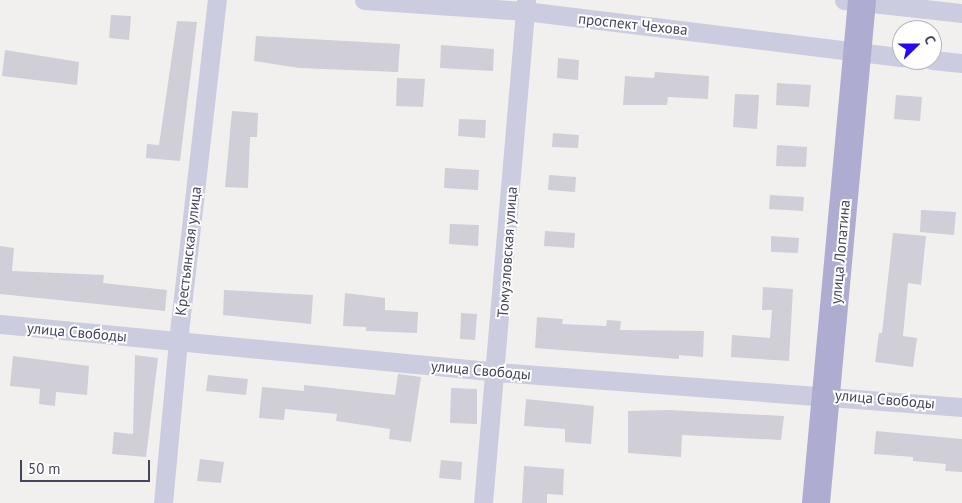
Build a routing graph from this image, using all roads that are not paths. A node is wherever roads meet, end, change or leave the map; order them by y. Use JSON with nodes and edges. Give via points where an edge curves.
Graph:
{"nodes":[{"id":1,"x":217,"y":0,"type":"edge"},
{"id":2,"x":364,"y":0,"type":"edge"},
{"id":3,"x":856,"y":1,"type":"edge"},
{"id":4,"x":525,"y":6,"type":"edge"},
{"id":5,"x":962,"y":13,"type":"edge"},
{"id":6,"x":858,"y":52,"type":"junction"},
{"id":7,"x":892,"y":56,"type":"edge"},
{"id":8,"x":942,"y":61,"type":"edge"},
{"id":9,"x":962,"y":63,"type":"edge"},
{"id":10,"x":0,"y":324,"type":"edge"},
{"id":11,"x":178,"y":341,"type":"junction"},
{"id":12,"x":498,"y":372,"type":"junction"},
{"id":13,"x":827,"y":394,"type":"junction"},
{"id":14,"x":962,"y":407,"type":"edge"},
{"id":15,"x":163,"y":503,"type":"edge"},
{"id":16,"x":484,"y":503,"type":"edge"},
{"id":17,"x":816,"y":503,"type":"edge"}],
"edges":[{"from":1,"to":11,"type":"street","name":"Крестьянская улица"},
{"from":2,"to":4,"type":"street","name":"проспект Чехова"},
{"from":3,"to":5,"type":"street"},
{"from":3,"to":6,"type":"main road","name":"улица Лопатина"},
{"from":4,"to":6,"type":"street","name":"проспект Чехова"},
{"from":4,"to":12,"type":"street","name":"Томузловская улица"},
{"from":6,"to":7,"type":"street","name":"проспект Чехова"},
{"from":6,"to":13,"type":"main road","name":"улица Лопатина"},
{"from":8,"to":9,"type":"street"},
{"from":10,"to":11,"type":"street","name":"улица Свободы"},
{"from":11,"to":12,"type":"street","name":"улица Свободы"},
{"from":11,"to":15,"type":"street","name":"Крестьянская улица"},
{"from":12,"to":13,"type":"street","name":"улица Свободы"},
{"from":12,"to":16,"type":"street","name":"Томузловская улица"},
{"from":13,"to":14,"type":"street","name":"улица Свободы"},
{"from":13,"to":17,"type":"main road","name":"улица Лопатина"}]}
